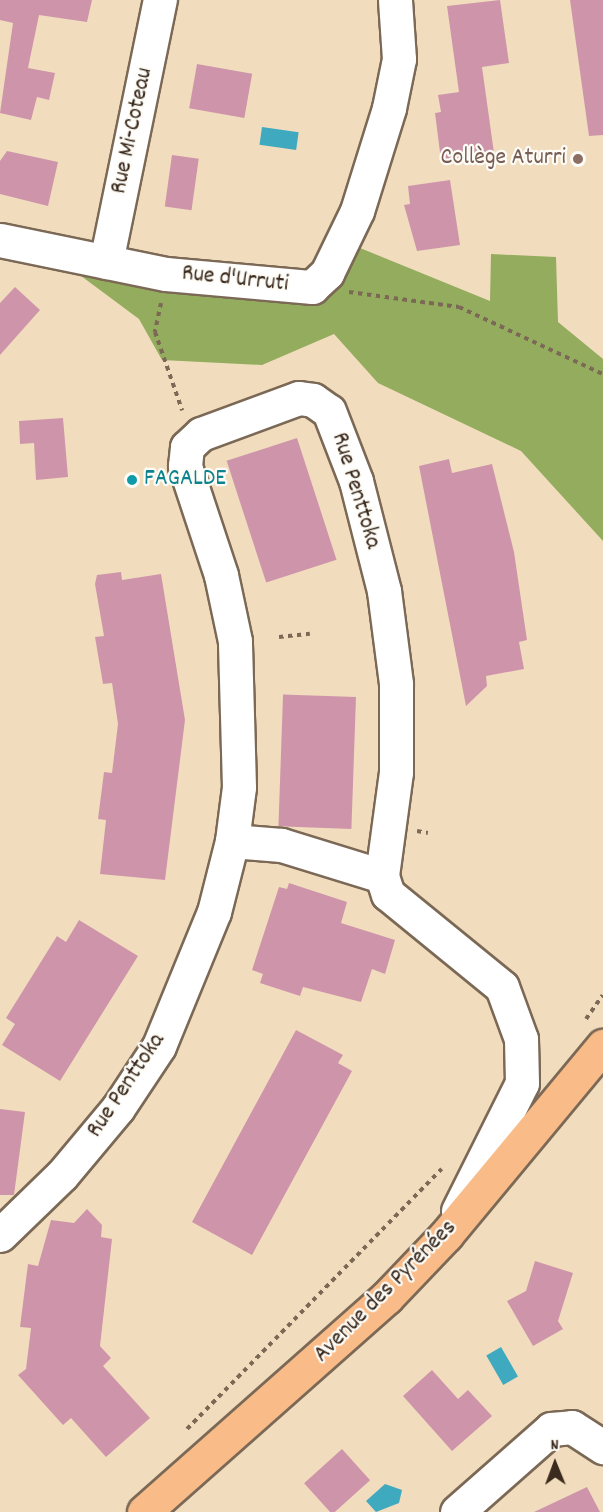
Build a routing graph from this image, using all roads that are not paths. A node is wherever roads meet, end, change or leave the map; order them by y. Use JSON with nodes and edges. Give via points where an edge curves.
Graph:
{"nodes":[{"id":1,"x":160,"y":0,"type":"edge"},
{"id":2,"x":395,"y":0,"type":"edge"},
{"id":3,"x":0,"y":240,"type":"edge"},
{"id":4,"x":106,"y":262,"type":"junction"},
{"id":5,"x":232,"y":841,"type":"junction"},
{"id":6,"x":382,"y":876,"type":"junction"},
{"id":7,"x":603,"y":1046,"type":"edge"},
{"id":8,"x":0,"y":1235,"type":"edge"},
{"id":9,"x":446,"y":1235,"type":"junction"},
{"id":10,"x":603,"y":1447,"type":"edge"},
{"id":11,"x":144,"y":1512,"type":"edge"},
{"id":12,"x":457,"y":1512,"type":"edge"}],
"edges":[{"from":1,"to":4,"type":"street","name":"Rue Mi-Coteau"},
{"from":2,"to":4,"type":"street","name":"Rue d'Urruti","via":[[399,59],[389,108],[357,211],[327,273],[312,287],[166,274]]},
{"from":3,"to":4,"type":"street","name":"Rue d'Urruti"},
{"from":5,"to":6,"type":"street","via":[[281,845]]},
{"from":5,"to":6,"type":"street","name":"Rue Penttoka","via":[[239,787],[235,641],[221,575],[185,466],[187,447],[201,434],[299,398],[313,400],[329,411],[356,481],[384,591],[396,684],[396,772]]},
{"from":5,"to":8,"type":"street","name":"Rue Penttoka","via":[[214,912],[159,1046],[69,1166]]},
{"from":6,"to":9,"type":"street","via":[[388,894],[502,987],[521,1039],[522,1083]]},
{"from":7,"to":9,"type":"main road","name":"Avenue des Pyrénées"},
{"from":9,"to":11,"type":"main road","name":"Avenue des Pyrénées","via":[[270,1404]]},
{"from":10,"to":12,"type":"street","via":[[572,1427],[551,1428]]}]}
